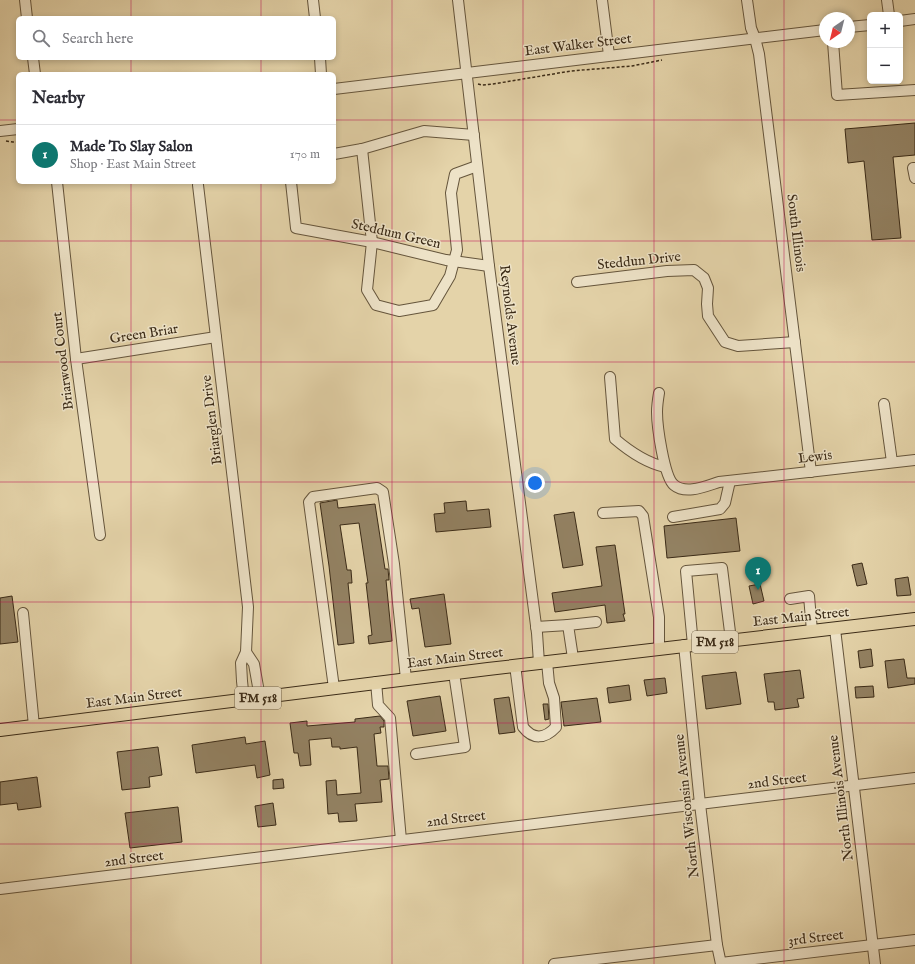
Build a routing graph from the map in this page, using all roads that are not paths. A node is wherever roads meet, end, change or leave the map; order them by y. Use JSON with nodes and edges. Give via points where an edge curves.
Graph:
{"nodes":[{"id":1,"x":26,"y":0,"type":"edge"},
{"id":2,"x":313,"y":0,"type":"edge"},
{"id":3,"x":458,"y":0,"type":"edge"},
{"id":4,"x":602,"y":0,"type":"edge"},
{"id":5,"x":747,"y":0,"type":"edge"},
{"id":6,"x":887,"y":0,"type":"edge"},
{"id":7,"x":889,"y":12,"type":"edge"},
{"id":8,"x":27,"y":16,"type":"edge"},
{"id":9,"x":315,"y":16,"type":"edge"},
{"id":10,"x":915,"y":20,"type":"edge"},
{"id":11,"x":903,"y":21,"type":"edge"},
{"id":12,"x":867,"y":25,"type":"edge"},
{"id":13,"x":855,"y":26,"type":"edge"},
{"id":14,"x":819,"y":31,"type":"edge"},
{"id":15,"x":755,"y":38,"type":"junction"},
{"id":16,"x":833,"y":48,"type":"edge"},
{"id":17,"x":609,"y":55,"type":"junction"},
{"id":18,"x":33,"y":60,"type":"edge"},
{"id":19,"x":320,"y":60,"type":"edge"},
{"id":20,"x":35,"y":72,"type":"edge"},
{"id":21,"x":322,"y":72,"type":"edge"},
{"id":22,"x":466,"y":73,"type":"junction"},
{"id":23,"x":336,"y":89,"type":"edge"},
{"id":24,"x":915,"y":90,"type":"edge"},
{"id":25,"x":16,"y":130,"type":"edge"},
{"id":26,"x":1,"y":135,"type":"edge"},
{"id":27,"x":474,"y":135,"type":"junction"},
{"id":28,"x":362,"y":150,"type":"junction"},
{"id":29,"x":336,"y":154,"type":"edge"},
{"id":30,"x":477,"y":166,"type":"junction"},
{"id":31,"x":915,"y":168,"type":"edge"},
{"id":32,"x":915,"y":178,"type":"edge"},
{"id":33,"x":57,"y":184,"type":"edge"},
{"id":34,"x":291,"y":184,"type":"edge"},
{"id":35,"x":198,"y":185,"type":"dead end"},
{"id":36,"x":372,"y":242,"type":"junction"},
{"id":37,"x":454,"y":261,"type":"junction"},
{"id":38,"x":489,"y":266,"type":"junction"},
{"id":39,"x":577,"y":282,"type":"dead end"},
{"id":40,"x":216,"y":337,"type":"junction"},
{"id":41,"x":795,"y":342,"type":"junction"},
{"id":42,"x":76,"y":359,"type":"junction"},
{"id":43,"x":610,"y":377,"type":"dead end"},
{"id":44,"x":659,"y":393,"type":"dead end"},
{"id":45,"x":884,"y":404,"type":"dead end"},
{"id":46,"x":915,"y":460,"type":"edge"},
{"id":47,"x":892,"y":462,"type":"junction"},
{"id":48,"x":665,"y":467,"type":"junction"},
{"id":49,"x":812,"y":472,"type":"junction"},
{"id":50,"x":730,"y":481,"type":"junction"},
{"id":51,"x":603,"y":513,"type":"dead end"},
{"id":52,"x":672,"y":517,"type":"dead end"},
{"id":53,"x":100,"y":535,"type":"dead end"},
{"id":54,"x":790,"y":599,"type":"dead end"},
{"id":55,"x":23,"y":614,"type":"dead end"},
{"id":56,"x":915,"y":619,"type":"edge"},
{"id":57,"x":596,"y":622,"type":"dead end"},
{"id":58,"x":568,"y":625,"type":"junction"},
{"id":59,"x":835,"y":629,"type":"junction"},
{"id":60,"x":537,"y":630,"type":"junction"},
{"id":61,"x":812,"y":631,"type":"junction"},
{"id":62,"x":732,"y":640,"type":"junction"},
{"id":63,"x":689,"y":645,"type":"junction"},
{"id":64,"x":659,"y":648,"type":"junction"},
{"id":65,"x":246,"y":652,"type":"junction"},
{"id":66,"x":573,"y":658,"type":"junction"},
{"id":67,"x":543,"y":662,"type":"junction"},
{"id":68,"x":515,"y":665,"type":"junction"},
{"id":69,"x":454,"y":673,"type":"junction"},
{"id":70,"x":406,"y":679,"type":"junction"},
{"id":71,"x":376,"y":682,"type":"junction"},
{"id":72,"x":334,"y":688,"type":"junction"},
{"id":73,"x":260,"y":698,"type":"junction"},
{"id":74,"x":244,"y":700,"type":"junction"},
{"id":75,"x":34,"y":726,"type":"junction"},
{"id":76,"x":0,"y":730,"type":"edge"},
{"id":77,"x":416,"y":754,"type":"dead end"},
{"id":78,"x":915,"y":778,"type":"edge"},
{"id":79,"x":854,"y":785,"type":"junction"},
{"id":80,"x":700,"y":804,"type":"junction"},
{"id":81,"x":400,"y":840,"type":"junction"},
{"id":82,"x":0,"y":890,"type":"edge"},
{"id":83,"x":915,"y":940,"type":"edge"},
{"id":84,"x":717,"y":945,"type":"junction"},
{"id":85,"x":872,"y":945,"type":"junction"},
{"id":86,"x":721,"y":963,"type":"edge"},
{"id":87,"x":554,"y":964,"type":"edge"},
{"id":88,"x":875,"y":964,"type":"edge"}],
"edges":[{"from":1,"to":8,"type":"street"},
{"from":2,"to":9,"type":"street"},
{"from":3,"to":22,"type":"street","name":"Reynolds Avenue"},
{"from":4,"to":17,"type":"street"},
{"from":5,"to":15,"type":"street","name":"South Illinois"},
{"from":6,"to":7,"type":"street"},
{"from":10,"to":11,"type":"street"},
{"from":12,"to":13,"type":"street"},
{"from":14,"to":15,"type":"street","name":"East Walker Street"},
{"from":15,"to":17,"type":"street","name":"East Walker Street"},
{"from":15,"to":41,"type":"street","name":"South Illinois"},
{"from":16,"to":24,"type":"street","via":[[837,95]]},
{"from":17,"to":22,"type":"street","name":"East Walker Street"},
{"from":18,"to":20,"type":"street"},
{"from":19,"to":21,"type":"street"},
{"from":22,"to":23,"type":"street","name":"East Walker Street"},
{"from":22,"to":27,"type":"street","name":"Reynolds Avenue"},
{"from":25,"to":26,"type":"street"},
{"from":27,"to":28,"type":"street","via":[[424,132]]},
{"from":27,"to":30,"type":"street","name":"Reynolds Avenue"},
{"from":28,"to":29,"type":"street"},
{"from":28,"to":36,"type":"street"},
{"from":30,"to":37,"type":"street","via":[[455,174],[451,194],[457,250]]},
{"from":30,"to":38,"type":"street","name":"Reynolds Avenue"},
{"from":31,"to":32,"type":"street"},
{"from":33,"to":42,"type":"street","name":"Briarwood Court"},
{"from":34,"to":36,"type":"street","name":"Steddum Green","via":[[296,228]]},
{"from":35,"to":40,"type":"street","name":"Briarglen Drive"},
{"from":36,"to":37,"type":"street","name":"Steddum Green"},
{"from":36,"to":37,"type":"street","via":[[367,290],[376,305],[399,312],[433,305],[450,276]]},
{"from":37,"to":38,"type":"street","name":"Steddum Green"},
{"from":38,"to":60,"type":"street","name":"Reynolds Avenue"},
{"from":39,"to":41,"type":"street","name":"Steddun Drive","via":[[694,270],[704,278],[708,288],[708,316],[725,342],[738,346]]},
{"from":40,"to":42,"type":"street","name":"Green Briar"},
{"from":40,"to":65,"type":"street","name":"Briarglen Drive","via":[[248,607]]},
{"from":41,"to":49,"type":"street","name":"South Illinois"},
{"from":42,"to":53,"type":"street","name":"Briarwood Court"},
{"from":43,"to":48,"type":"street","via":[[615,439],[642,458]]},
{"from":44,"to":48,"type":"street","name":"Lewis","via":[[657,412]]},
{"from":45,"to":47,"type":"street"},
{"from":46,"to":47,"type":"street","name":"Lewis"},
{"from":47,"to":49,"type":"street","name":"Lewis"},
{"from":48,"to":50,"type":"street","name":"Lewis","via":[[674,485],[684,490]]},
{"from":49,"to":50,"type":"street","name":"Lewis"},
{"from":50,"to":52,"type":"street","via":[[725,503],[720,509]]},
{"from":51,"to":64,"type":"street","via":[[639,511],[643,516],[659,617]]},
{"from":54,"to":61,"type":"street","via":[[809,596]]},
{"from":55,"to":75,"type":"street"},
{"from":56,"to":59,"type":"main road","name":"East Main Street","number":"FM 518"},
{"from":57,"to":58,"type":"street"},
{"from":58,"to":60,"type":"street"},
{"from":58,"to":66,"type":"street"},
{"from":59,"to":61,"type":"main road","name":"East Main Street","number":"FM 518"},
{"from":59,"to":79,"type":"street","name":"North Illinois Avenue"},
{"from":60,"to":67,"type":"street","name":"Reynolds Avenue"},
{"from":61,"to":62,"type":"main road","name":"East Main Street","number":"FM 518"},
{"from":62,"to":63,"type":"main road","name":"East Main Street","number":"FM 518"},
{"from":62,"to":63,"type":"street","name":"North Wisconsin Avenue","via":[[722,568],[686,571]]},
{"from":63,"to":64,"type":"main road","name":"East Main Street","number":"FM 518"},
{"from":63,"to":80,"type":"street","name":"North Wisconsin Avenue"},
{"from":64,"to":66,"type":"main road","name":"East Main Street","number":"FM 518"},
{"from":65,"to":73,"type":"street","name":"Briarglen Drive","via":[[254,664]]},
{"from":65,"to":74,"type":"street","name":"Briarglen Drive","via":[[241,663]]},
{"from":66,"to":67,"type":"main road","name":"East Main Street","number":"FM 518"},
{"from":67,"to":68,"type":"main road","name":"East Main Street","number":"FM 518"},
{"from":67,"to":68,"type":"street","name":"Reynolds Avenue","via":[[554,698],[556,727],[544,736],[533,736],[523,728]]},
{"from":68,"to":69,"type":"main road","name":"East Main Street","number":"FM 518"},
{"from":69,"to":70,"type":"main road","name":"East Main Street","number":"FM 518"},
{"from":69,"to":77,"type":"street","via":[[464,748]]},
{"from":70,"to":71,"type":"main road","name":"East Main Street","number":"FM 518"},
{"from":70,"to":72,"type":"street","via":[[394,564],[383,492],[377,488],[313,497],[309,502]]},
{"from":71,"to":72,"type":"main road","name":"East Main Street","number":"FM 518"},
{"from":71,"to":81,"type":"street","via":[[378,705],[390,718]]},
{"from":72,"to":73,"type":"main road","name":"East Main Street","number":"FM 518"},
{"from":73,"to":74,"type":"main road","name":"East Main Street","number":"FM 518"},
{"from":74,"to":75,"type":"main road","name":"East Main Street","number":"FM 518"},
{"from":75,"to":76,"type":"main road","name":"East Main Street","number":"FM 518"},
{"from":78,"to":79,"type":"street","name":"2nd Street"},
{"from":79,"to":80,"type":"street","name":"2nd Street"},
{"from":79,"to":85,"type":"street","name":"North Illinois Avenue"},
{"from":80,"to":81,"type":"street","name":"2nd Street"},
{"from":80,"to":84,"type":"street","name":"North Wisconsin Avenue"},
{"from":81,"to":82,"type":"street","name":"2nd Street"},
{"from":83,"to":85,"type":"street","name":"3rd Street"},
{"from":84,"to":86,"type":"street","name":"North Wisconsin Avenue"},
{"from":84,"to":87,"type":"street"},
{"from":85,"to":86,"type":"street","name":"3rd Street"},
{"from":85,"to":88,"type":"street","name":"North Illinois Avenue"}]}
